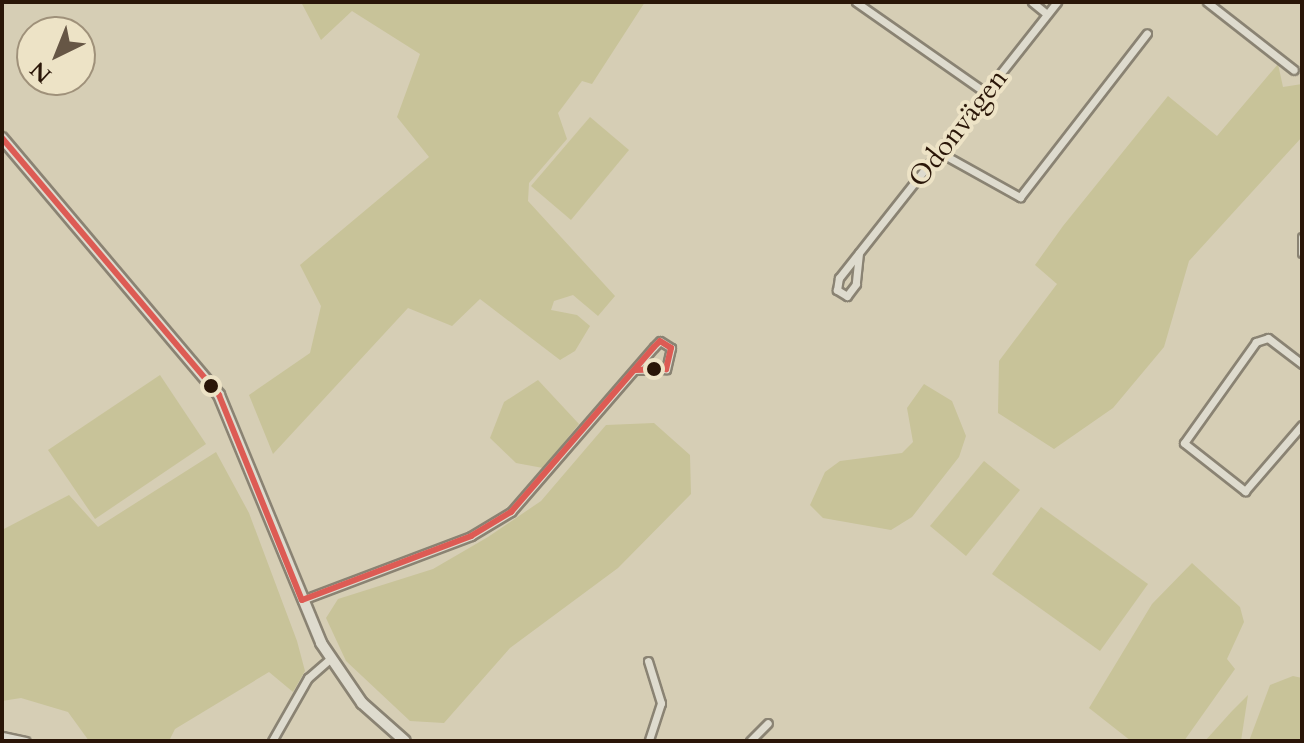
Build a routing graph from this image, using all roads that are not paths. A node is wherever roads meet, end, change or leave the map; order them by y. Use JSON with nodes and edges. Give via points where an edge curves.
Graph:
{"nodes":[{"id":1,"x":856,"y":2,"type":"edge"},
{"id":2,"x":1032,"y":2,"type":"edge"},
{"id":3,"x":1057,"y":2,"type":"edge"},
{"id":4,"x":1207,"y":2,"type":"edge"},
{"id":5,"x":1047,"y":14,"type":"junction"},
{"id":6,"x":1147,"y":33,"type":"dead end"},
{"id":7,"x":1294,"y":70,"type":"dead end"},
{"id":8,"x":986,"y":93,"type":"junction"},
{"id":9,"x":2,"y":138,"type":"edge"},
{"id":10,"x":939,"y":152,"type":"junction"},
{"id":11,"x":1302,"y":237,"type":"edge"},
{"id":12,"x":859,"y":253,"type":"junction"},
{"id":13,"x":1302,"y":253,"type":"edge"},
{"id":14,"x":1302,"y":364,"type":"edge"},
{"id":15,"x":635,"y":370,"type":"junction"},
{"id":16,"x":1302,"y":425,"type":"edge"},
{"id":17,"x":302,"y":600,"type":"junction"},
{"id":18,"x":330,"y":659,"type":"junction"},
{"id":19,"x":648,"y":661,"type":"dead end"},
{"id":20,"x":768,"y":723,"type":"dead end"},
{"id":21,"x":2,"y":736,"type":"edge"},
{"id":22,"x":25,"y":741,"type":"edge"},
{"id":23,"x":263,"y":741,"type":"edge"},
{"id":24,"x":272,"y":741,"type":"edge"},
{"id":25,"x":405,"y":741,"type":"edge"},
{"id":26,"x":649,"y":741,"type":"edge"},
{"id":27,"x":750,"y":741,"type":"edge"}],
"edges":[{"from":1,"to":8,"type":"street"},
{"from":2,"to":5,"type":"street"},
{"from":3,"to":5,"type":"street","name":"Odonvägen"},
{"from":4,"to":7,"type":"street"},
{"from":5,"to":8,"type":"street","name":"Odonvägen"},
{"from":6,"to":10,"type":"street","via":[[1020,197]]},
{"from":8,"to":10,"type":"street","name":"Odonvägen"},
{"from":9,"to":17,"type":"street","via":[[219,395]]},
{"from":10,"to":12,"type":"street","name":"Odonvägen"},
{"from":11,"to":13,"type":"street"},
{"from":12,"to":12,"type":"street","name":"Odonvägen","via":[[856,284],[847,296],[837,290],[839,278]]},
{"from":14,"to":16,"type":"street","via":[[1268,338],[1256,342],[1184,443],[1245,491]]},
{"from":15,"to":15,"type":"street","via":[[660,341],[671,348],[666,369]]},
{"from":15,"to":17,"type":"street","via":[[511,512],[471,536]]},
{"from":17,"to":18,"type":"street"},
{"from":18,"to":24,"type":"street","via":[[308,678]]},
{"from":18,"to":25,"type":"street","via":[[362,703]]},
{"from":19,"to":26,"type":"street","via":[[661,703]]},
{"from":20,"to":27,"type":"street"},
{"from":21,"to":22,"type":"street"},
{"from":23,"to":24,"type":"street"}]}
